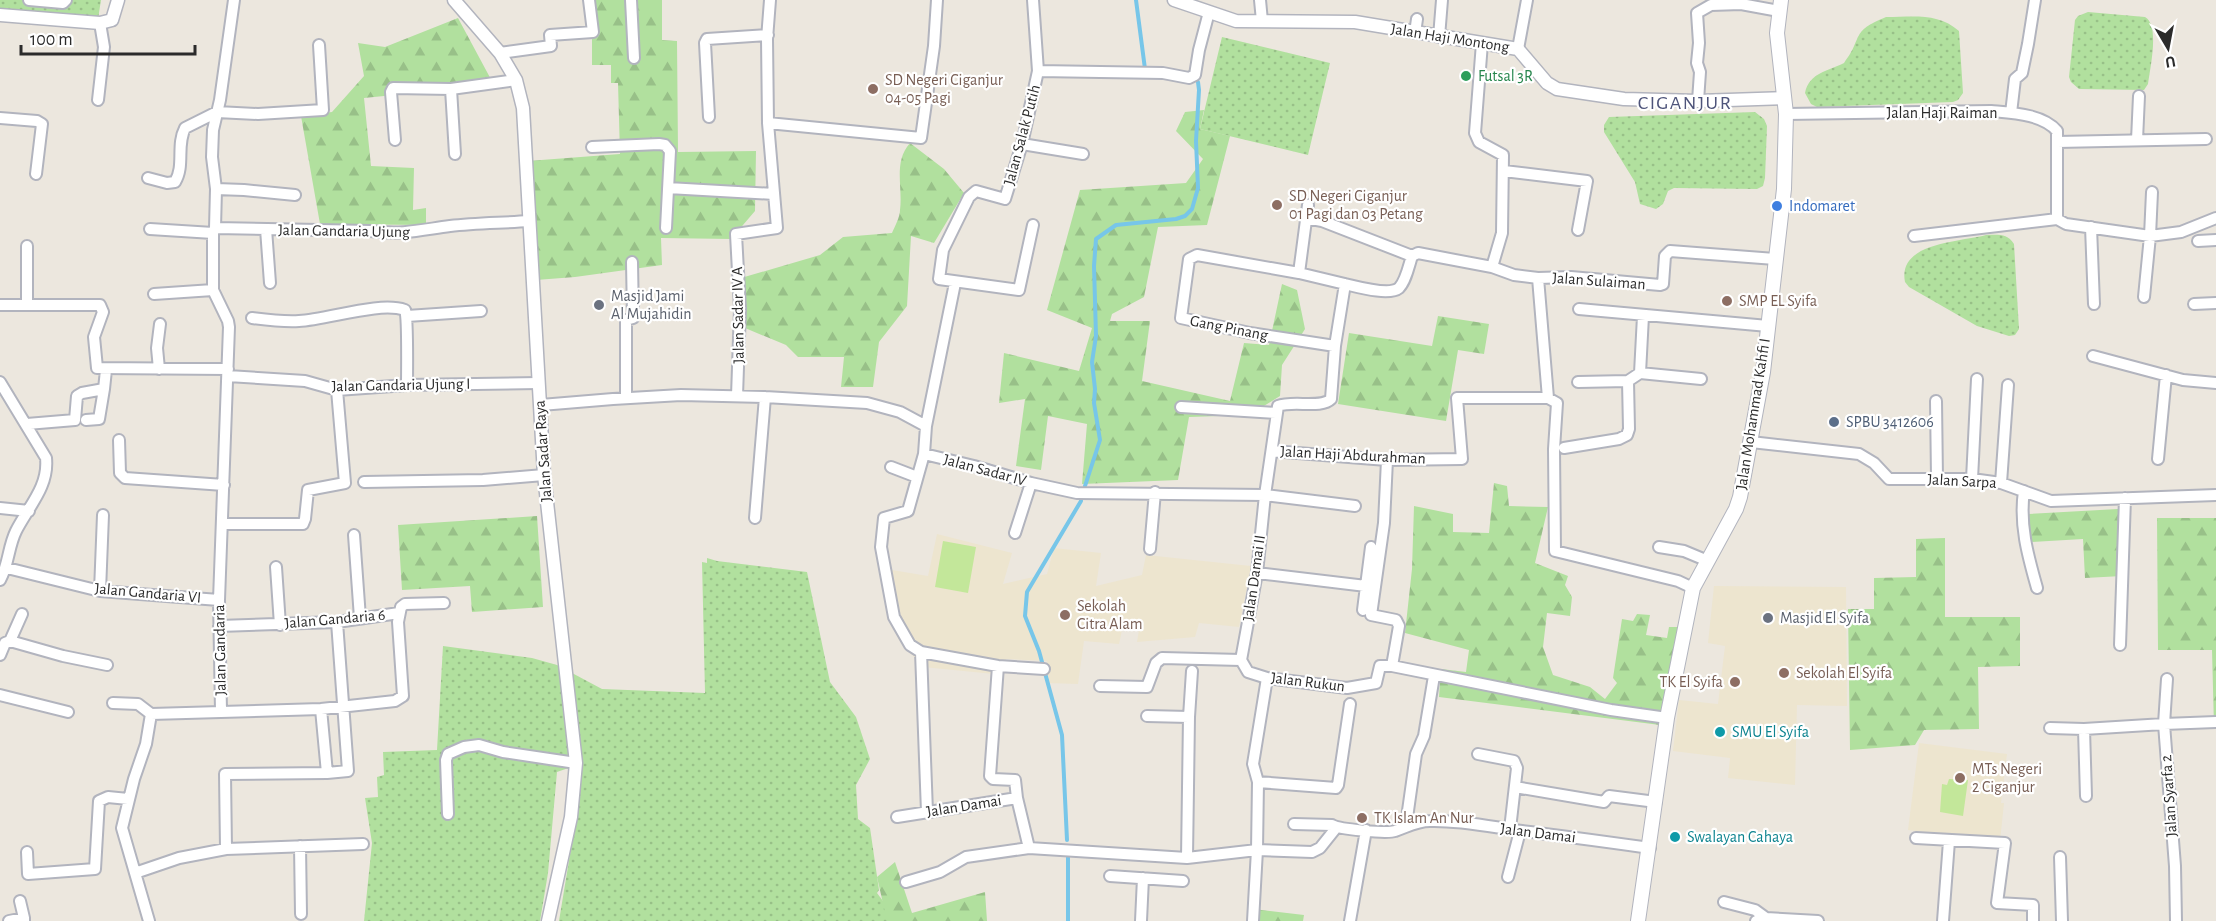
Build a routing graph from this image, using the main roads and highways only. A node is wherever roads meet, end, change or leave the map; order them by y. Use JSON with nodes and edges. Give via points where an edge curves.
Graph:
{"nodes":[{"id":1,"x":1780,"y":6,"type":"edge"},
{"id":2,"x":1638,"y":921,"type":"edge"}],
"edges":[{"from":1,"to":2,"type":"main road","name":"Jalan Mohammad Kahfi I","via":[[1777,33],[1786,114],[1784,189],[1764,367],[1738,503],[1693,588],[1667,718]]}]}
